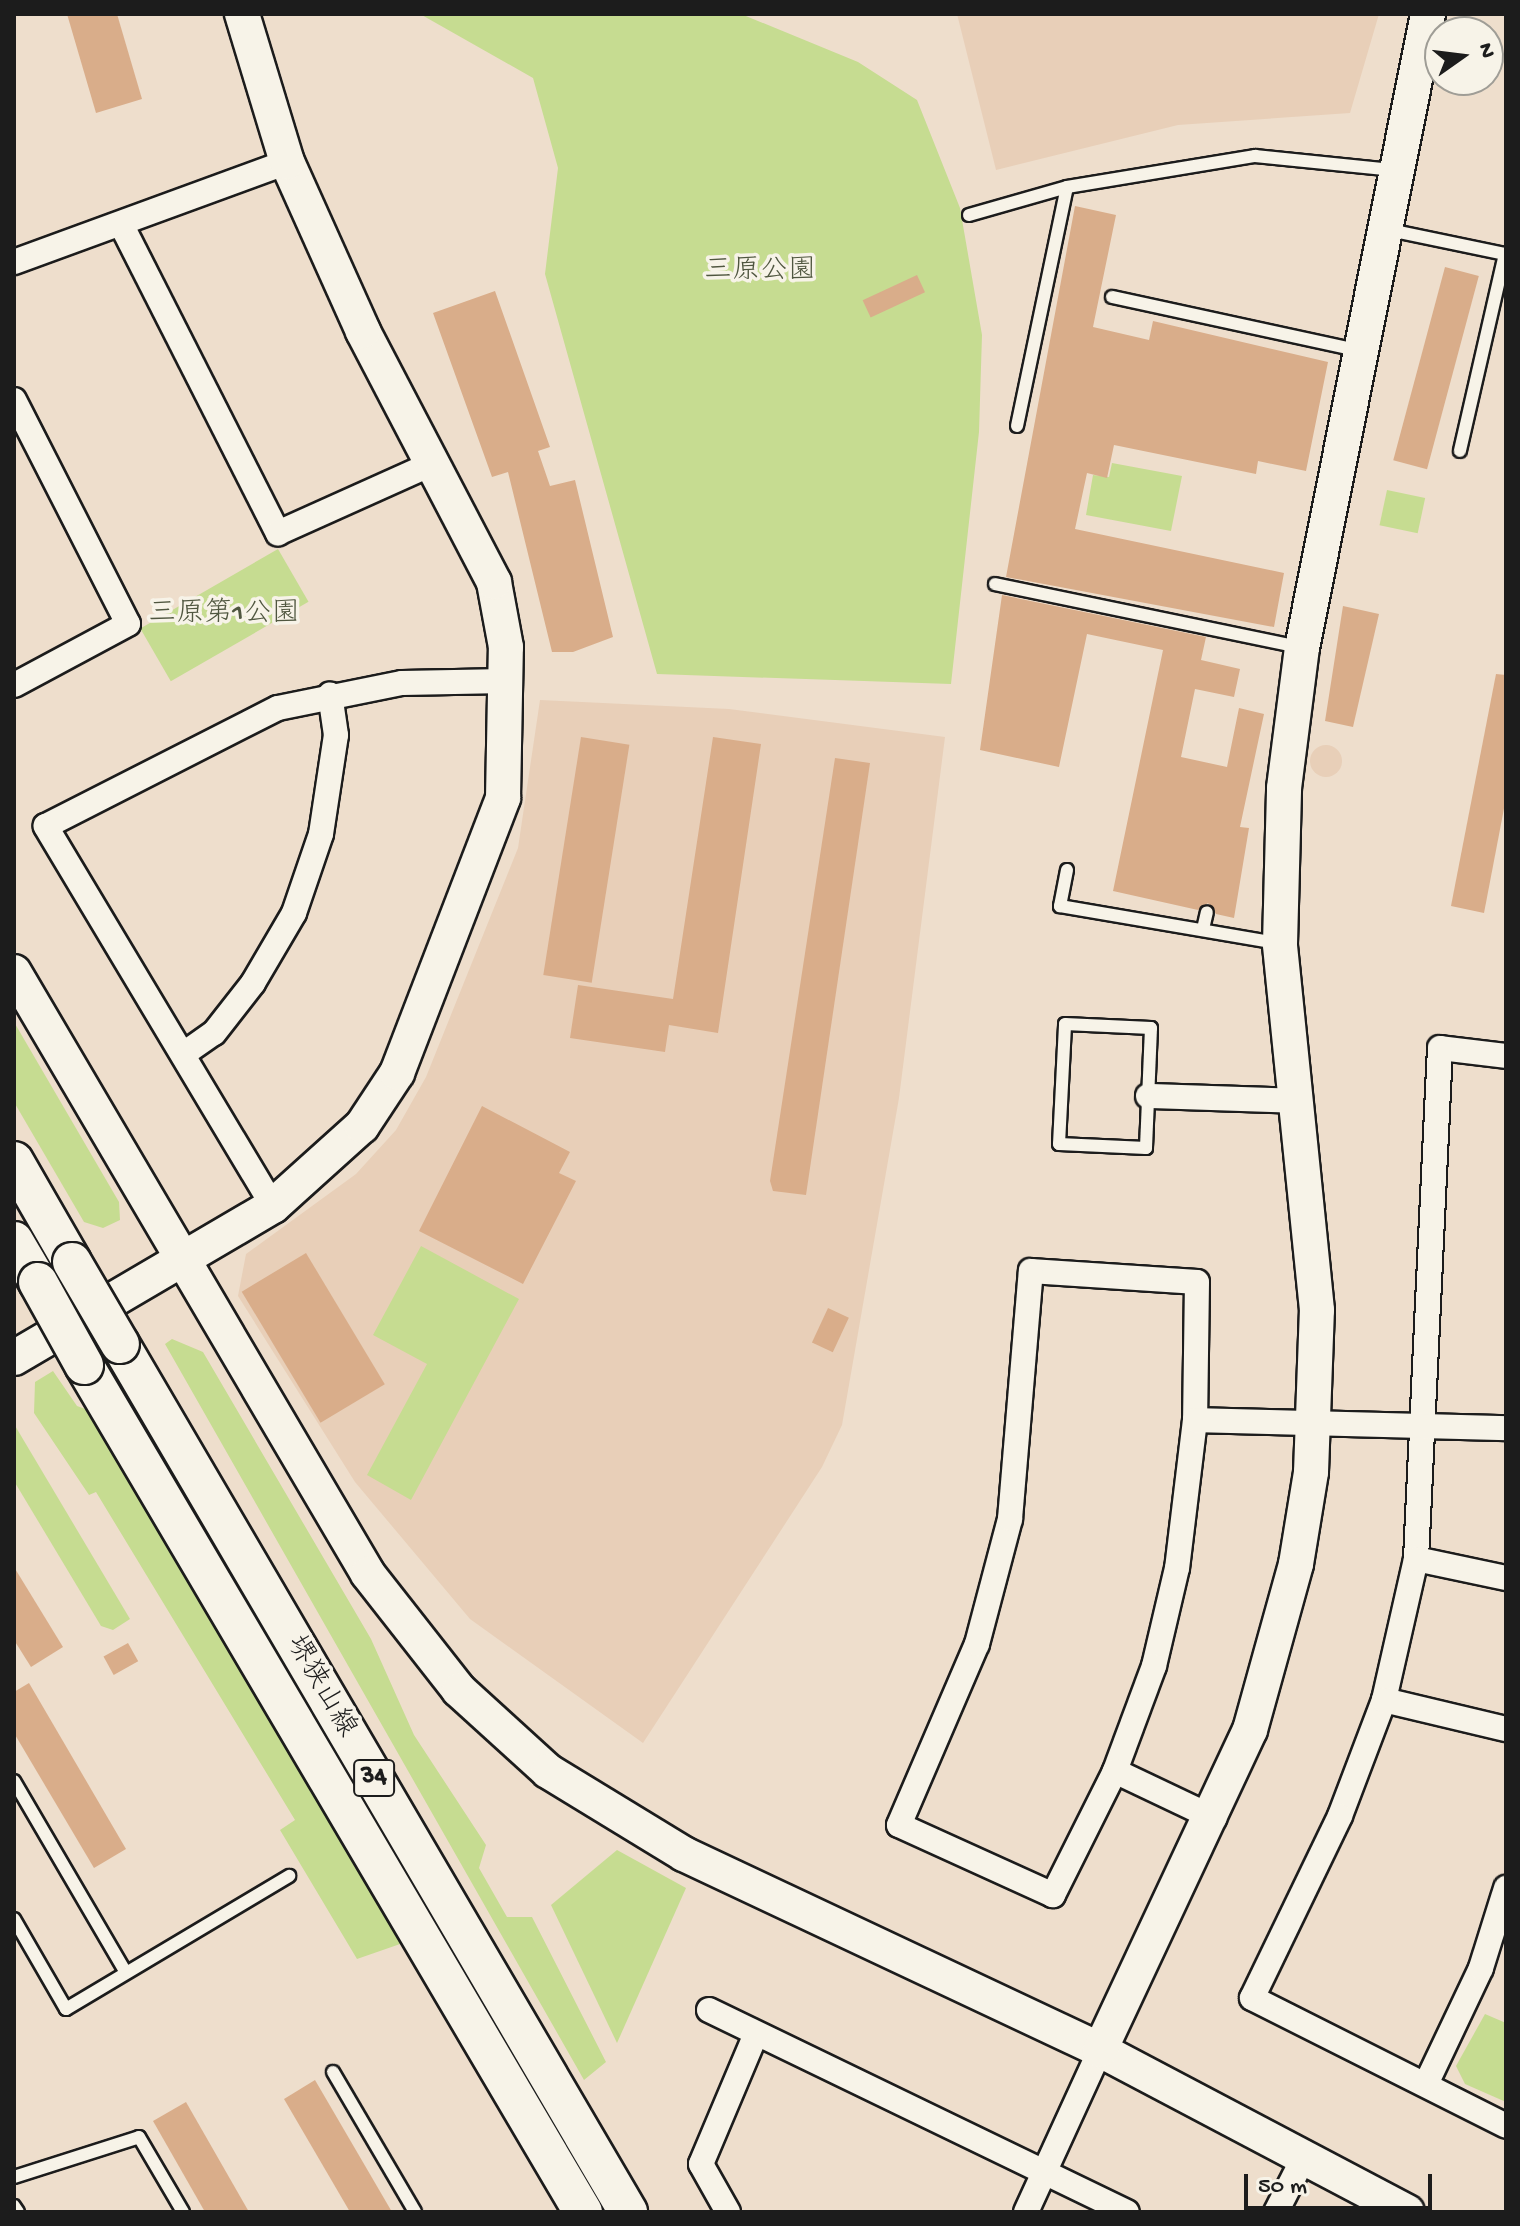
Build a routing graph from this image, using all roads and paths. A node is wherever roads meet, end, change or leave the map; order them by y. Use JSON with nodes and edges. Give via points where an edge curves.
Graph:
{"nodes":[{"id":1,"x":242,"y":14,"type":"edge"},
{"id":2,"x":1428,"y":14,"type":"edge"},
{"id":3,"x":287,"y":162,"type":"junction"},
{"id":4,"x":1401,"y":172,"type":"junction"},
{"id":5,"x":1067,"y":187,"type":"junction"},
{"id":6,"x":969,"y":215,"type":"dead end"},
{"id":7,"x":121,"y":224,"type":"junction"},
{"id":8,"x":1390,"y":230,"type":"junction"},
{"id":9,"x":14,"y":262,"type":"edge"},
{"id":10,"x":1112,"y":297,"type":"dead end"},
{"id":11,"x":1365,"y":351,"type":"junction"},
{"id":12,"x":14,"y":400,"type":"edge"},
{"id":13,"x":1017,"y":426,"type":"dead end"},
{"id":14,"x":1460,"y":451,"type":"dead end"},
{"id":15,"x":436,"y":462,"type":"junction"},
{"id":16,"x":995,"y":584,"type":"dead end"},
{"id":17,"x":1302,"y":648,"type":"junction"},
{"id":18,"x":506,"y":681,"type":"junction"},
{"id":19,"x":14,"y":685,"type":"edge"},
{"id":20,"x":330,"y":694,"type":"junction"},
{"id":21,"x":1067,"y":870,"type":"dead end"},
{"id":22,"x":1207,"y":912,"type":"dead end"},
{"id":23,"x":1203,"y":929,"type":"junction"},
{"id":24,"x":1280,"y":944,"type":"junction"},
{"id":25,"x":14,"y":972,"type":"edge"},
{"id":26,"x":185,"y":1053,"type":"junction"},
{"id":27,"x":1506,"y":1056,"type":"edge"},
{"id":28,"x":1148,"y":1096,"type":"junction"},
{"id":29,"x":1297,"y":1101,"type":"junction"},
{"id":30,"x":14,"y":1161,"type":"edge"},
{"id":31,"x":273,"y":1206,"type":"junction"},
{"id":32,"x":14,"y":1241,"type":"edge"},
{"id":33,"x":182,"y":1260,"type":"junction"},
{"id":34,"x":14,"y":1358,"type":"edge"},
{"id":35,"x":1195,"y":1420,"type":"junction"},
{"id":36,"x":1313,"y":1423,"type":"junction"},
{"id":37,"x":1428,"y":1426,"type":"junction"},
{"id":38,"x":1506,"y":1428,"type":"edge"},
{"id":39,"x":1416,"y":1559,"type":"junction"},
{"id":40,"x":1506,"y":1578,"type":"edge"},
{"id":41,"x":1384,"y":1700,"type":"junction"},
{"id":42,"x":1506,"y":1729,"type":"edge"},
{"id":43,"x":1115,"y":1771,"type":"junction"},
{"id":44,"x":14,"y":1781,"type":"edge"},
{"id":45,"x":1214,"y":1818,"type":"junction"},
{"id":46,"x":289,"y":1876,"type":"dead end"},
{"id":47,"x":1506,"y":1888,"type":"edge"},
{"id":48,"x":14,"y":1919,"type":"edge"},
{"id":49,"x":125,"y":1971,"type":"junction"},
{"id":50,"x":709,"y":2010,"type":"dead end"},
{"id":51,"x":756,"y":2034,"type":"junction"},
{"id":52,"x":1100,"y":2050,"type":"junction"},
{"id":53,"x":333,"y":2072,"type":"dead end"},
{"id":54,"x":1426,"y":2084,"type":"junction"},
{"id":55,"x":1506,"y":2126,"type":"edge"},
{"id":56,"x":1305,"y":2155,"type":"junction"},
{"id":57,"x":1045,"y":2172,"type":"junction"},
{"id":58,"x":14,"y":2177,"type":"edge"},
{"id":59,"x":14,"y":2206,"type":"edge"},
{"id":60,"x":18,"y":2212,"type":"edge"},
{"id":61,"x":183,"y":2212,"type":"edge"},
{"id":62,"x":415,"y":2212,"type":"edge"},
{"id":63,"x":583,"y":2212,"type":"edge"},
{"id":64,"x":628,"y":2212,"type":"edge"},
{"id":65,"x":728,"y":2212,"type":"edge"},
{"id":66,"x":1026,"y":2212,"type":"edge"},
{"id":67,"x":1127,"y":2212,"type":"edge"},
{"id":68,"x":1276,"y":2212,"type":"edge"},
{"id":69,"x":1407,"y":2212,"type":"edge"}],
"edges":[{"from":1,"to":3,"type":"street"},
{"from":2,"to":4,"type":"street"},
{"from":3,"to":7,"type":"street"},
{"from":3,"to":15,"type":"street","via":[[363,331]]},
{"from":4,"to":5,"type":"lane","via":[[1255,156]]},
{"from":4,"to":8,"type":"street"},
{"from":5,"to":6,"type":"lane"},
{"from":5,"to":13,"type":"lane"},
{"from":7,"to":9,"type":"street"},
{"from":7,"to":15,"type":"street","via":[[278,533]]},
{"from":8,"to":11,"type":"street"},
{"from":8,"to":14,"type":"lane","via":[[1505,254]]},
{"from":10,"to":11,"type":"lane"},
{"from":11,"to":17,"type":"street"},
{"from":12,"to":19,"type":"street","via":[[128,624]]},
{"from":15,"to":18,"type":"street","via":[[494,582]]},
{"from":16,"to":17,"type":"lane"},
{"from":17,"to":24,"type":"street","via":[[1284,788]]},
{"from":18,"to":20,"type":"street"},
{"from":18,"to":31,"type":"street","via":[[503,798],[397,1073],[362,1126]]},
{"from":20,"to":26,"type":"street","via":[[336,735],[321,834],[294,913],[243,996],[214,1033]]},
{"from":20,"to":26,"type":"street","via":[[216,736],[46,826]]},
{"from":21,"to":23,"type":"lane","via":[[1060,906]]},
{"from":22,"to":23,"type":"lane"},
{"from":23,"to":24,"type":"lane"},
{"from":24,"to":29,"type":"street"},
{"from":25,"to":33,"type":"street"},
{"from":26,"to":31,"type":"street"},
{"from":27,"to":37,"type":"street","via":[[1440,1048]]},
{"from":28,"to":28,"type":"lane","via":[[1146,1148],[1059,1144],[1065,1024],[1151,1028]]},
{"from":28,"to":29,"type":"street"},
{"from":29,"to":36,"type":"street","via":[[1317,1310]]},
{"from":30,"to":64,"type":"main road","name":"堺狭山線","number":"34","bridge":true},
{"from":31,"to":33,"type":"street"},
{"from":32,"to":63,"type":"main road","name":"堺狭山線","number":"34","bridge":true},
{"from":33,"to":34,"type":"street"},
{"from":33,"to":52,"type":"street","via":[[413,1638],[548,1771],[684,1854]]},
{"from":35,"to":36,"type":"street"},
{"from":35,"to":43,"type":"street","via":[[1177,1568],[1154,1666]]},
{"from":35,"to":43,"type":"street","via":[[1197,1282],[1031,1271],[1010,1519],[977,1644],[899,1825],[1053,1895]]},
{"from":36,"to":37,"type":"street"},
{"from":36,"to":45,"type":"street","via":[[1311,1472],[1278,1646]]},
{"from":37,"to":38,"type":"street"},
{"from":37,"to":39,"type":"street"},
{"from":39,"to":40,"type":"street"},
{"from":39,"to":41,"type":"street"},
{"from":41,"to":42,"type":"street"},
{"from":41,"to":54,"type":"street","via":[[1340,1816],[1252,1998]]},
{"from":43,"to":45,"type":"street"},
{"from":44,"to":49,"type":"lane"},
{"from":45,"to":52,"type":"street"},
{"from":46,"to":49,"type":"lane"},
{"from":47,"to":54,"type":"street","via":[[1481,1968]]},
{"from":48,"to":49,"type":"lane","via":[[66,2009]]},
{"from":50,"to":51,"type":"street"},
{"from":51,"to":57,"type":"street"},
{"from":51,"to":65,"type":"street","via":[[701,2164]]},
{"from":52,"to":56,"type":"street"},
{"from":52,"to":57,"type":"street"},
{"from":53,"to":62,"type":"lane"},
{"from":54,"to":55,"type":"street"},
{"from":56,"to":68,"type":"street"},
{"from":56,"to":69,"type":"street"},
{"from":57,"to":66,"type":"street"},
{"from":57,"to":67,"type":"street"},
{"from":58,"to":61,"type":"lane","via":[[139,2137]]},
{"from":59,"to":60,"type":"lane"}]}
